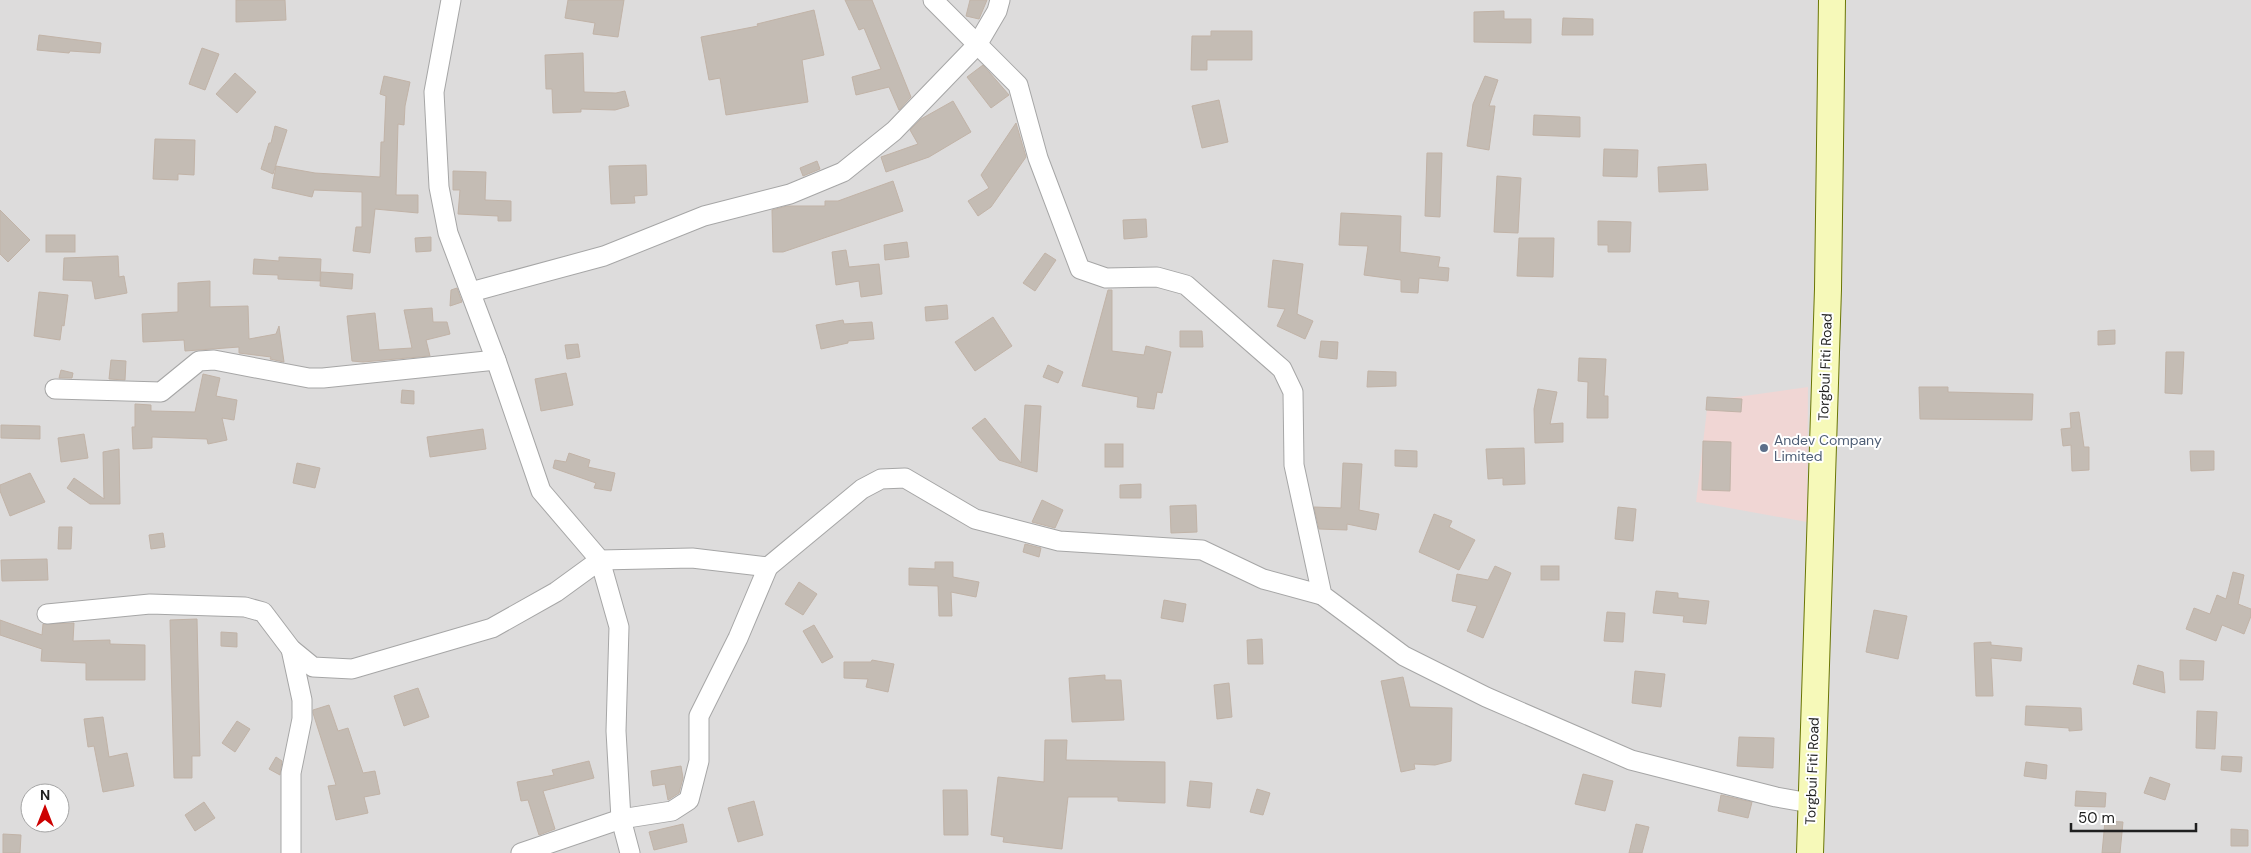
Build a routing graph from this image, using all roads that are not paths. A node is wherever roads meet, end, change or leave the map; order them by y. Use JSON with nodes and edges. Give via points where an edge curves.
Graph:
{"nodes":[{"id":1,"x":451,"y":0,"type":"edge"},
{"id":2,"x":933,"y":0,"type":"edge"},
{"id":3,"x":1000,"y":0,"type":"edge"},
{"id":4,"x":1832,"y":0,"type":"edge"},
{"id":5,"x":977,"y":45,"type":"junction"},
{"id":6,"x":471,"y":292,"type":"junction"},
{"id":7,"x":496,"y":360,"type":"junction"},
{"id":8,"x":55,"y":390,"type":"dead end"},
{"id":9,"x":600,"y":560,"type":"junction"},
{"id":10,"x":768,"y":567,"type":"junction"},
{"id":11,"x":1322,"y":595,"type":"junction"},
{"id":12,"x":47,"y":614,"type":"dead end"},
{"id":13,"x":291,"y":649,"type":"junction"},
{"id":14,"x":1810,"y":803,"type":"junction"},
{"id":15,"x":621,"y":819,"type":"junction"},
{"id":16,"x":291,"y":853,"type":"edge"},
{"id":17,"x":521,"y":853,"type":"edge"},
{"id":18,"x":630,"y":853,"type":"edge"},
{"id":19,"x":1810,"y":853,"type":"edge"}],
"edges":[{"from":1,"to":6,"type":"street","via":[[434,92],[439,187],[448,233]]},
{"from":2,"to":5,"type":"street"},
{"from":3,"to":5,"type":"street","via":[[997,12]]},
{"from":4,"to":14,"type":"street","name":"Torgbui Fiti Road","via":[[1828,299]]},
{"from":5,"to":6,"type":"street","via":[[894,131],[843,172],[790,194],[704,216],[604,256]]},
{"from":5,"to":11,"type":"street","via":[[1018,85],[1038,158],[1080,269],[1106,278],[1156,276],[1186,284],[1282,369],[1293,392],[1294,465]]},
{"from":6,"to":7,"type":"street"},
{"from":7,"to":8,"type":"street","via":[[322,378],[214,360],[199,361],[161,392]]},
{"from":7,"to":9,"type":"street","via":[[541,491]]},
{"from":9,"to":10,"type":"street","via":[[692,558]]},
{"from":9,"to":13,"type":"street","via":[[556,592],[492,628],[416,652],[352,669],[313,667]]},
{"from":9,"to":15,"type":"street","via":[[619,627],[616,731]]},
{"from":10,"to":11,"type":"street","via":[[862,488],[881,480],[905,478],[975,519],[1059,541],[1202,550],[1264,579]]},
{"from":10,"to":15,"type":"street","via":[[738,638],[699,716],[699,760],[689,800],[672,811]]},
{"from":11,"to":14,"type":"street","via":[[1404,656],[1486,697],[1631,760]]},
{"from":12,"to":13,"type":"street","via":[[150,604],[245,607],[263,612]]},
{"from":13,"to":16,"type":"street","via":[[302,700],[302,719],[291,773]]},
{"from":14,"to":19,"type":"street","name":"Torgbui Fiti Road"},
{"from":15,"to":17,"type":"street"},
{"from":15,"to":18,"type":"street"}]}
